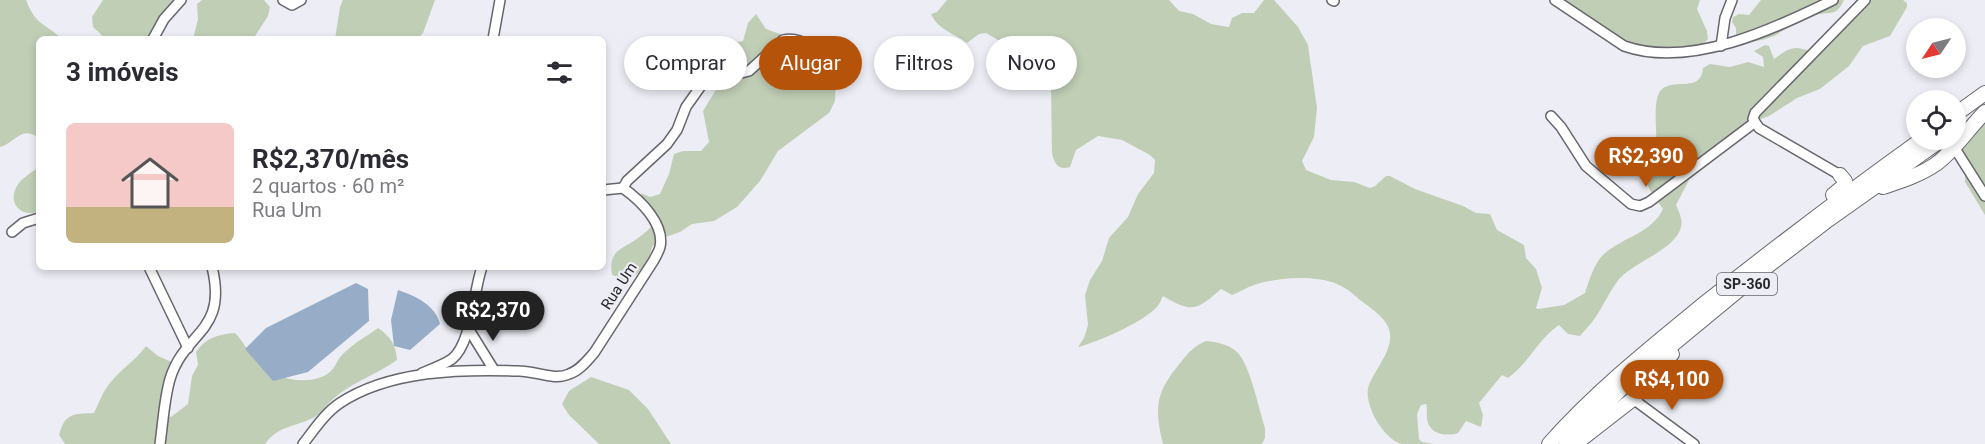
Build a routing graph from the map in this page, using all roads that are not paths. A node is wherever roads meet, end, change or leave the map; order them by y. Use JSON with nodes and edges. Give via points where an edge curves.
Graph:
{"nodes":[{"id":1,"x":181,"y":0,"type":"edge"},
{"id":2,"x":284,"y":0,"type":"edge"},
{"id":3,"x":301,"y":0,"type":"edge"},
{"id":4,"x":500,"y":0,"type":"edge"},
{"id":5,"x":1555,"y":0,"type":"edge"},
{"id":6,"x":1732,"y":0,"type":"edge"},
{"id":7,"x":1833,"y":0,"type":"edge"},
{"id":8,"x":1865,"y":0,"type":"edge"},
{"id":9,"x":155,"y":36,"type":"edge"},
{"id":10,"x":494,"y":36,"type":"edge"},
{"id":11,"x":1721,"y":46,"type":"junction"},
{"id":12,"x":759,"y":62,"type":"edge"},
{"id":13,"x":1985,"y":93,"type":"edge"},
{"id":14,"x":1966,"y":107,"type":"edge"},
{"id":15,"x":1985,"y":108,"type":"edge"},
{"id":16,"x":1985,"y":112,"type":"edge"},
{"id":17,"x":1551,"y":116,"type":"dead end"},
{"id":18,"x":1966,"y":122,"type":"edge"},
{"id":19,"x":1754,"y":123,"type":"junction"},
{"id":20,"x":1966,"y":133,"type":"edge"},
{"id":21,"x":1906,"y":144,"type":"edge"},
{"id":22,"x":1907,"y":150,"type":"edge"},
{"id":23,"x":1927,"y":150,"type":"edge"},
{"id":24,"x":1951,"y":150,"type":"edge"},
{"id":25,"x":1956,"y":150,"type":"edge"},
{"id":26,"x":1840,"y":175,"type":"junction"},
{"id":27,"x":623,"y":188,"type":"junction"},
{"id":28,"x":606,"y":190,"type":"edge"},
{"id":29,"x":1867,"y":192,"type":"junction"},
{"id":30,"x":1985,"y":196,"type":"edge"},
{"id":31,"x":36,"y":219,"type":"edge"},
{"id":32,"x":12,"y":232,"type":"dead end"},
{"id":33,"x":1784,"y":240,"type":"junction"},
{"id":34,"x":150,"y":270,"type":"edge"},
{"id":35,"x":212,"y":270,"type":"edge"},
{"id":36,"x":481,"y":270,"type":"edge"},
{"id":37,"x":468,"y":328,"type":"junction"},
{"id":38,"x":1683,"y":338,"type":"junction"},
{"id":39,"x":188,"y":348,"type":"junction"},
{"id":40,"x":494,"y":370,"type":"junction"},
{"id":41,"x":414,"y":376,"type":"junction"},
{"id":42,"x":1633,"y":399,"type":"junction"},
{"id":43,"x":160,"y":444,"type":"edge"},
{"id":44,"x":303,"y":444,"type":"edge"},
{"id":45,"x":1549,"y":444,"type":"edge"},
{"id":46,"x":1566,"y":444,"type":"edge"},
{"id":47,"x":1575,"y":444,"type":"edge"},
{"id":48,"x":1694,"y":444,"type":"edge"}],
"edges":[{"from":1,"to":9,"type":"street"},
{"from":2,"to":3,"type":"street","via":[[292,5]]},
{"from":4,"to":10,"type":"street"},
{"from":5,"to":11,"type":"street","via":[[1636,51],[1697,51]]},
{"from":6,"to":11,"type":"street"},
{"from":7,"to":11,"type":"street"},
{"from":8,"to":19,"type":"street","via":[[1755,113]]},
{"from":12,"to":27,"type":"street","via":[[749,71],[703,84],[667,144]]},
{"from":13,"to":14,"type":"highway"},
{"from":15,"to":18,"type":"highway"},
{"from":16,"to":20,"type":"highway"},
{"from":17,"to":19,"type":"street","via":[[1586,166],[1631,204],[1640,206]]},
{"from":19,"to":26,"type":"street"},
{"from":21,"to":26,"type":"highway","via":[[1860,175]]},
{"from":22,"to":33,"type":"highway","number":"SP-360"},
{"from":23,"to":29,"type":"highway","number":"SP-360"},
{"from":24,"to":29,"type":"highway","via":[[1922,173]]},
{"from":25,"to":30,"type":"street"},
{"from":26,"to":33,"type":"highway","via":[[1845,181],[1843,187]]},
{"from":27,"to":28,"type":"street"},
{"from":27,"to":40,"type":"street","name":"Rua Um","via":[[650,214],[660,247],[594,354],[569,375]]},
{"from":29,"to":38,"type":"highway","number":"SP-360","via":[[1764,269]]},
{"from":31,"to":32,"type":"street"},
{"from":33,"to":45,"type":"highway","number":"SP-360","via":[[1624,369]]},
{"from":34,"to":39,"type":"street"},
{"from":35,"to":39,"type":"street","via":[[216,292],[211,318]]},
{"from":36,"to":37,"type":"street"},
{"from":37,"to":40,"type":"street"},
{"from":37,"to":41,"type":"street","via":[[460,350],[452,358]]},
{"from":38,"to":42,"type":"highway"},
{"from":38,"to":46,"type":"highway","number":"SP-360","via":[[1632,378]]},
{"from":39,"to":43,"type":"street","via":[[170,379]]},
{"from":40,"to":41,"type":"street","name":"Rua Um"},
{"from":41,"to":44,"type":"street","name":"Rua Um","via":[[387,381],[338,405]]},
{"from":42,"to":47,"type":"highway"},
{"from":42,"to":48,"type":"street"}]}
